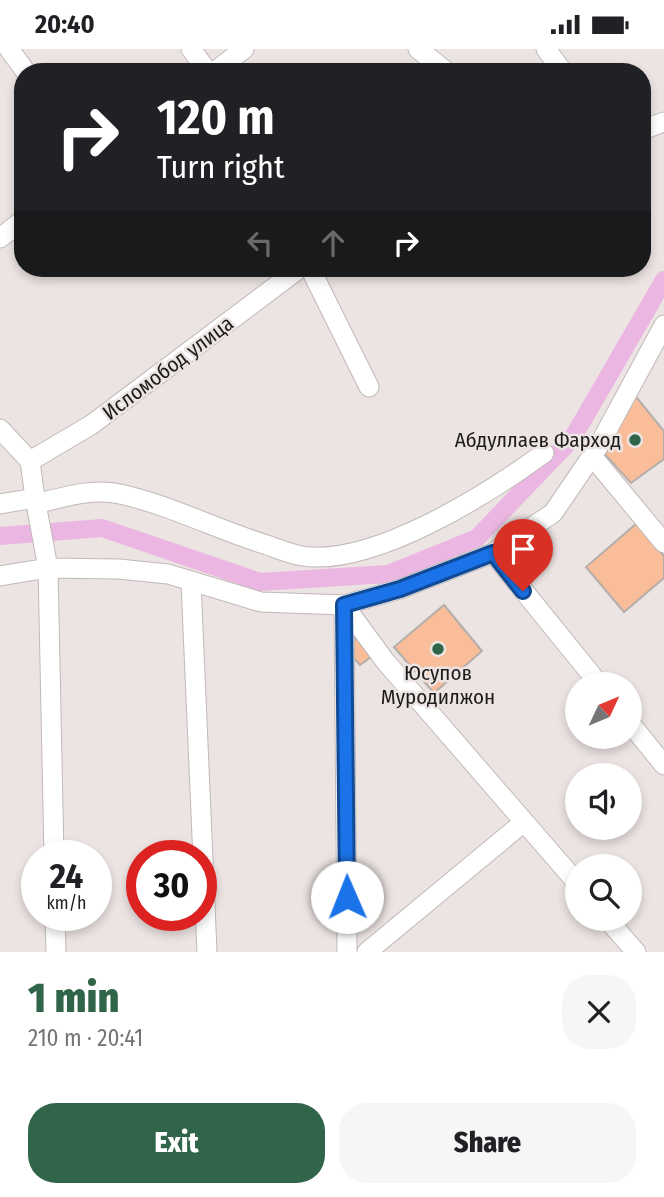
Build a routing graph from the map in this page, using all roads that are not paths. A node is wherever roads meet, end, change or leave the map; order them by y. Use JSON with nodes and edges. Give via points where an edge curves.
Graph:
{"nodes":[{"id":1,"x":244,"y":49,"type":"edge"},
{"id":2,"x":418,"y":49,"type":"edge"},
{"id":3,"x":545,"y":49,"type":"edge"},
{"id":4,"x":226,"y":63,"type":"edge"},
{"id":5,"x":436,"y":63,"type":"edge"},
{"id":6,"x":556,"y":63,"type":"edge"},
{"id":7,"x":14,"y":227,"type":"edge"},
{"id":8,"x":0,"y":238,"type":"edge"},
{"id":9,"x":288,"y":277,"type":"edge"},
{"id":10,"x":314,"y":277,"type":"edge"},
{"id":11,"x":664,"y":325,"type":"edge"},
{"id":12,"x":369,"y":387,"type":"dead end"},
{"id":13,"x":0,"y":429,"type":"edge"},
{"id":14,"x":544,"y":453,"type":"dead end"},
{"id":15,"x":592,"y":456,"type":"junction"},
{"id":16,"x":30,"y":461,"type":"junction"},
{"id":17,"x":35,"y":500,"type":"junction"},
{"id":18,"x":0,"y":504,"type":"edge"},
{"id":19,"x":664,"y":543,"type":"edge"},
{"id":20,"x":493,"y":553,"type":"junction"},
{"id":21,"x":48,"y":568,"type":"junction"},
{"id":22,"x":0,"y":576,"type":"edge"},
{"id":23,"x":191,"y":582,"type":"junction"},
{"id":24,"x":344,"y":605,"type":"junction"},
{"id":25,"x":588,"y":672,"type":"edge"},
{"id":26,"x":642,"y":738,"type":"edge"},
{"id":27,"x":664,"y":765,"type":"edge"},
{"id":28,"x":524,"y":822,"type":"junction"},
{"id":29,"x":54,"y":840,"type":"edge"},
{"id":30,"x":565,"y":869,"type":"edge"},
{"id":31,"x":55,"y":931,"type":"edge"},
{"id":32,"x":618,"y":931,"type":"edge"},
{"id":33,"x":56,"y":952,"type":"edge"},
{"id":34,"x":207,"y":952,"type":"edge"},
{"id":35,"x":347,"y":952,"type":"edge"},
{"id":36,"x":367,"y":952,"type":"edge"},
{"id":37,"x":636,"y":952,"type":"edge"}],
"edges":[{"from":1,"to":4,"type":"street"},
{"from":2,"to":5,"type":"street"},
{"from":3,"to":6,"type":"street"},
{"from":7,"to":8,"type":"street"},
{"from":9,"to":16,"type":"street","name":"Исломобод улица","via":[[91,425]]},
{"from":10,"to":12,"type":"street"},
{"from":11,"to":15,"type":"street"},
{"from":13,"to":16,"type":"street"},
{"from":14,"to":17,"type":"street","via":[[503,482],[407,534],[339,556],[302,556],[118,494],[76,493]]},
{"from":15,"to":19,"type":"street"},
{"from":15,"to":20,"type":"street","via":[[553,513]]},
{"from":16,"to":17,"type":"street"},
{"from":17,"to":18,"type":"street"},
{"from":17,"to":21,"type":"street"},
{"from":20,"to":24,"type":"street"},
{"from":20,"to":25,"type":"street"},
{"from":21,"to":22,"type":"street"},
{"from":21,"to":23,"type":"street","via":[[119,569],[168,574]]},
{"from":21,"to":29,"type":"street"},
{"from":23,"to":24,"type":"street","via":[[261,602]]},
{"from":23,"to":34,"type":"street"},
{"from":24,"to":28,"type":"street","via":[[385,661]]},
{"from":24,"to":35,"type":"street"},
{"from":26,"to":27,"type":"street"},
{"from":28,"to":30,"type":"street"},
{"from":28,"to":36,"type":"street"},
{"from":31,"to":33,"type":"street"},
{"from":32,"to":37,"type":"street"}]}
